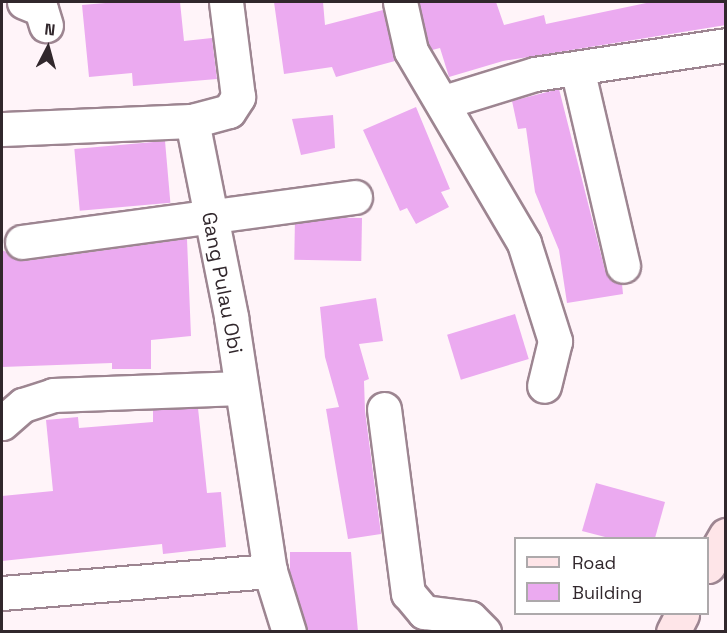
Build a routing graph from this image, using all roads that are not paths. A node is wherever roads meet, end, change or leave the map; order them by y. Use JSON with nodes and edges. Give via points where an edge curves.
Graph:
{"nodes":[{"id":1,"x":24,"y":2,"type":"edge"},
{"id":2,"x":225,"y":2,"type":"edge"},
{"id":3,"x":400,"y":2,"type":"edge"},
{"id":4,"x":46,"y":25,"type":"dead end"},
{"id":5,"x":726,"y":45,"type":"edge"},
{"id":6,"x":577,"y":68,"type":"junction"},
{"id":7,"x":444,"y":102,"type":"junction"},
{"id":8,"x":192,"y":121,"type":"junction"},
{"id":9,"x":2,"y":129,"type":"edge"},
{"id":10,"x":355,"y":197,"type":"dead end"},
{"id":11,"x":211,"y":219,"type":"junction"},
{"id":12,"x":22,"y":242,"type":"dead end"},
{"id":13,"x":623,"y":266,"type":"dead end"},
{"id":14,"x":544,"y":386,"type":"dead end"},
{"id":15,"x":241,"y":388,"type":"junction"},
{"id":16,"x":384,"y":409,"type":"dead end"},
{"id":17,"x":2,"y":423,"type":"edge"},
{"id":18,"x":726,"y":535,"type":"edge"},
{"id":19,"x":709,"y":564,"type":"edge"},
{"id":20,"x":270,"y":571,"type":"junction"},
{"id":21,"x":2,"y":593,"type":"edge"},
{"id":22,"x":682,"y":615,"type":"edge"},
{"id":23,"x":289,"y":632,"type":"edge"},
{"id":24,"x":484,"y":632,"type":"edge"},
{"id":25,"x":673,"y":632,"type":"edge"}],
"edges":[{"from":1,"to":4,"type":"street","via":[[41,9]]},
{"from":2,"to":8,"type":"street","via":[[238,97],[229,111]]},
{"from":3,"to":7,"type":"street","via":[[411,51]]},
{"from":5,"to":6,"type":"street"},
{"from":6,"to":7,"type":"street","via":[[507,80]]},
{"from":6,"to":13,"type":"street"},
{"from":7,"to":14,"type":"street","via":[[506,205],[550,318],[555,341]]},
{"from":8,"to":9,"type":"street"},
{"from":8,"to":11,"type":"street","name":"Gang Pulau Obi"},
{"from":10,"to":11,"type":"street"},
{"from":11,"to":12,"type":"street"},
{"from":11,"to":15,"type":"street","name":"Gang Pulau Obi"},
{"from":15,"to":17,"type":"street","via":[[53,395],[23,405]]},
{"from":15,"to":20,"type":"street","name":"Gang Pulau Obi"},
{"from":16,"to":24,"type":"street","via":[[408,593],[424,612],[470,618]]},
{"from":18,"to":19,"type":"street"},
{"from":20,"to":21,"type":"street"},
{"from":20,"to":23,"type":"street","name":"Gang Pulau Obi"},
{"from":22,"to":25,"type":"street"}]}
